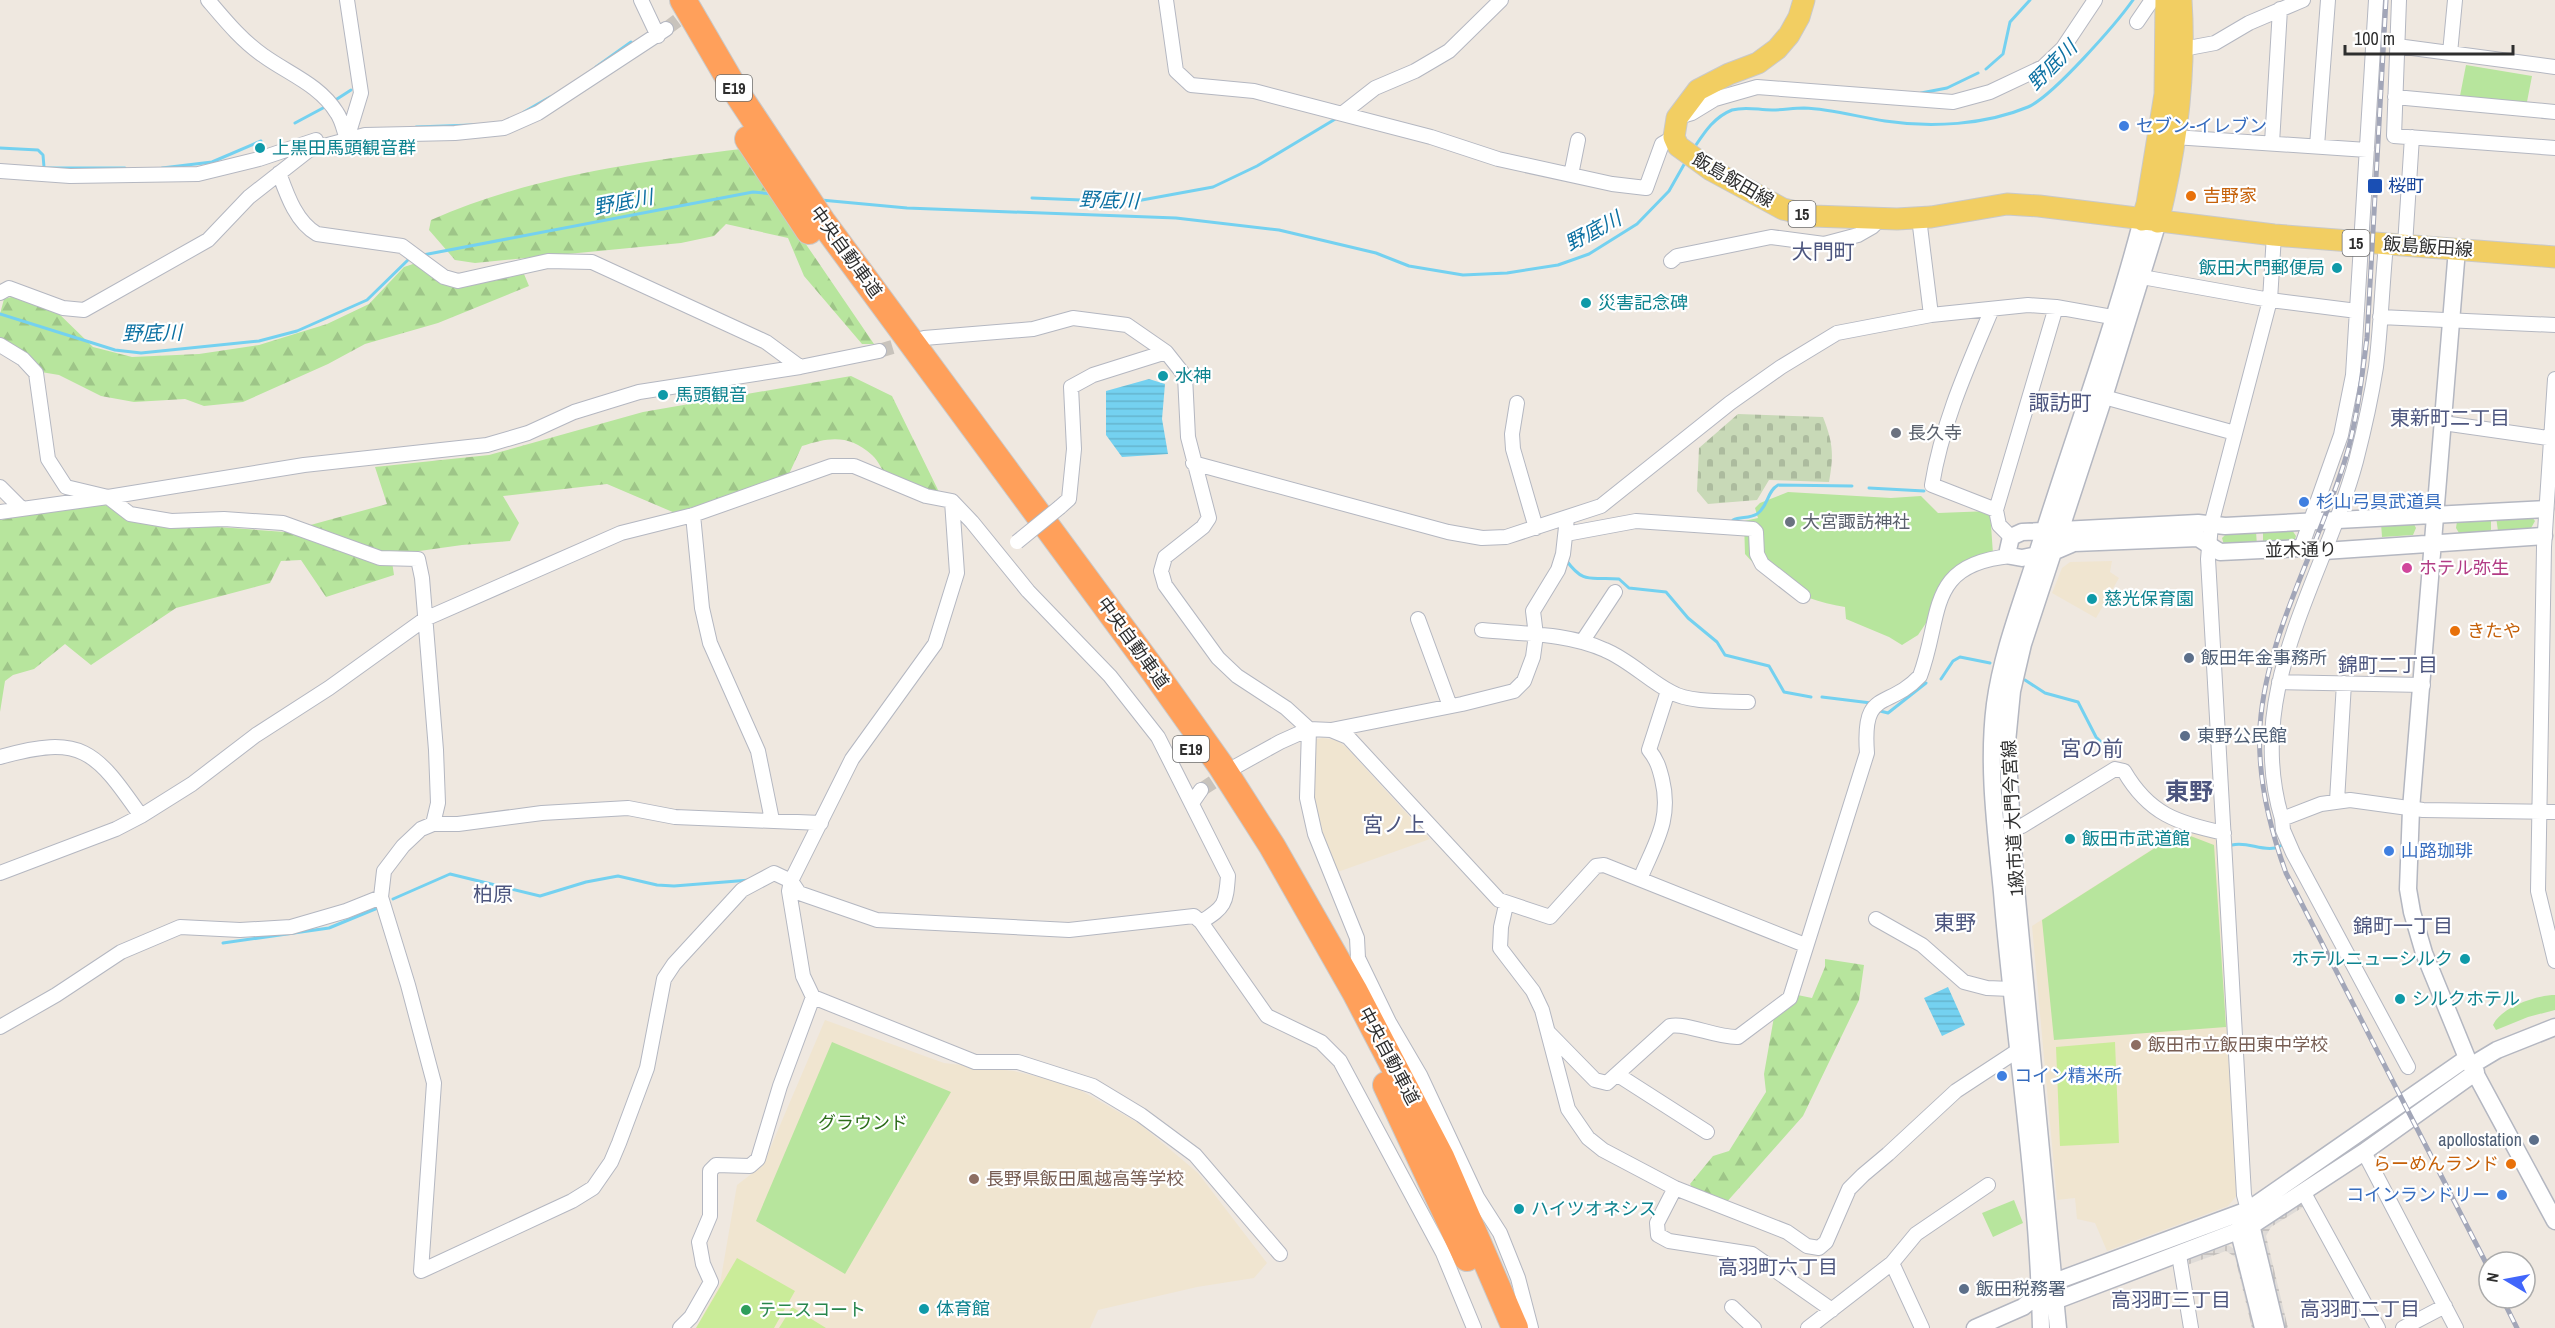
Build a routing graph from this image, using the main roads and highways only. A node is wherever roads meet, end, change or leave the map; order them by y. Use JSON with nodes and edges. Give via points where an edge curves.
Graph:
{"nodes":[{"id":1,"x":664,"y":0,"type":"edge"},
{"id":2,"x":683,"y":0,"type":"edge"},
{"id":3,"x":2166,"y":0,"type":"edge"},
{"id":4,"x":2181,"y":0,"type":"edge"},
{"id":5,"x":1809,"y":1,"type":"edge"},
{"id":6,"x":2177,"y":40,"type":"junction"},
{"id":7,"x":779,"y":171,"type":"junction"},
{"id":8,"x":812,"y":221,"type":"junction"},
{"id":9,"x":2150,"y":221,"type":"junction"},
{"id":10,"x":2555,"y":257,"type":"edge"},
{"id":11,"x":1496,"y":1328,"type":"edge"},
{"id":12,"x":1515,"y":1328,"type":"edge"}],
"edges":[{"from":1,"to":7,"type":"highway","name":"中央自動車道","number":"E19","via":[[711,81]]},
{"from":2,"to":7,"type":"highway","name":"中央自動車道","number":"E19"},
{"from":3,"to":6,"type":"main road"},
{"from":4,"to":6,"type":"main road"},
{"from":5,"to":9,"type":"main road","name":"飯島飯田線","number":"15","via":[[1777,49],[1758,63],[1698,90],[1676,134],[1697,161],[1783,209],[1832,219],[1919,218],[2007,204]]},
{"from":6,"to":9,"type":"main road","via":[[2147,204]]},
{"from":6,"to":9,"type":"main road","via":[[2180,93],[2174,137]]},
{"from":7,"to":8,"type":"highway","name":"中央自動車道","number":"E19"},
{"from":8,"to":11,"type":"highway","name":"中央自動車道","number":"E19","via":[[1197,758],[1288,906],[1354,1024],[1426,1168]]},
{"from":8,"to":12,"type":"highway","name":"中央自動車道","number":"E19","via":[[1142,654],[1272,846],[1442,1157]]},
{"from":9,"to":10,"type":"main road","name":"飯島飯田線","number":"15","via":[[2360,243]]}]}
